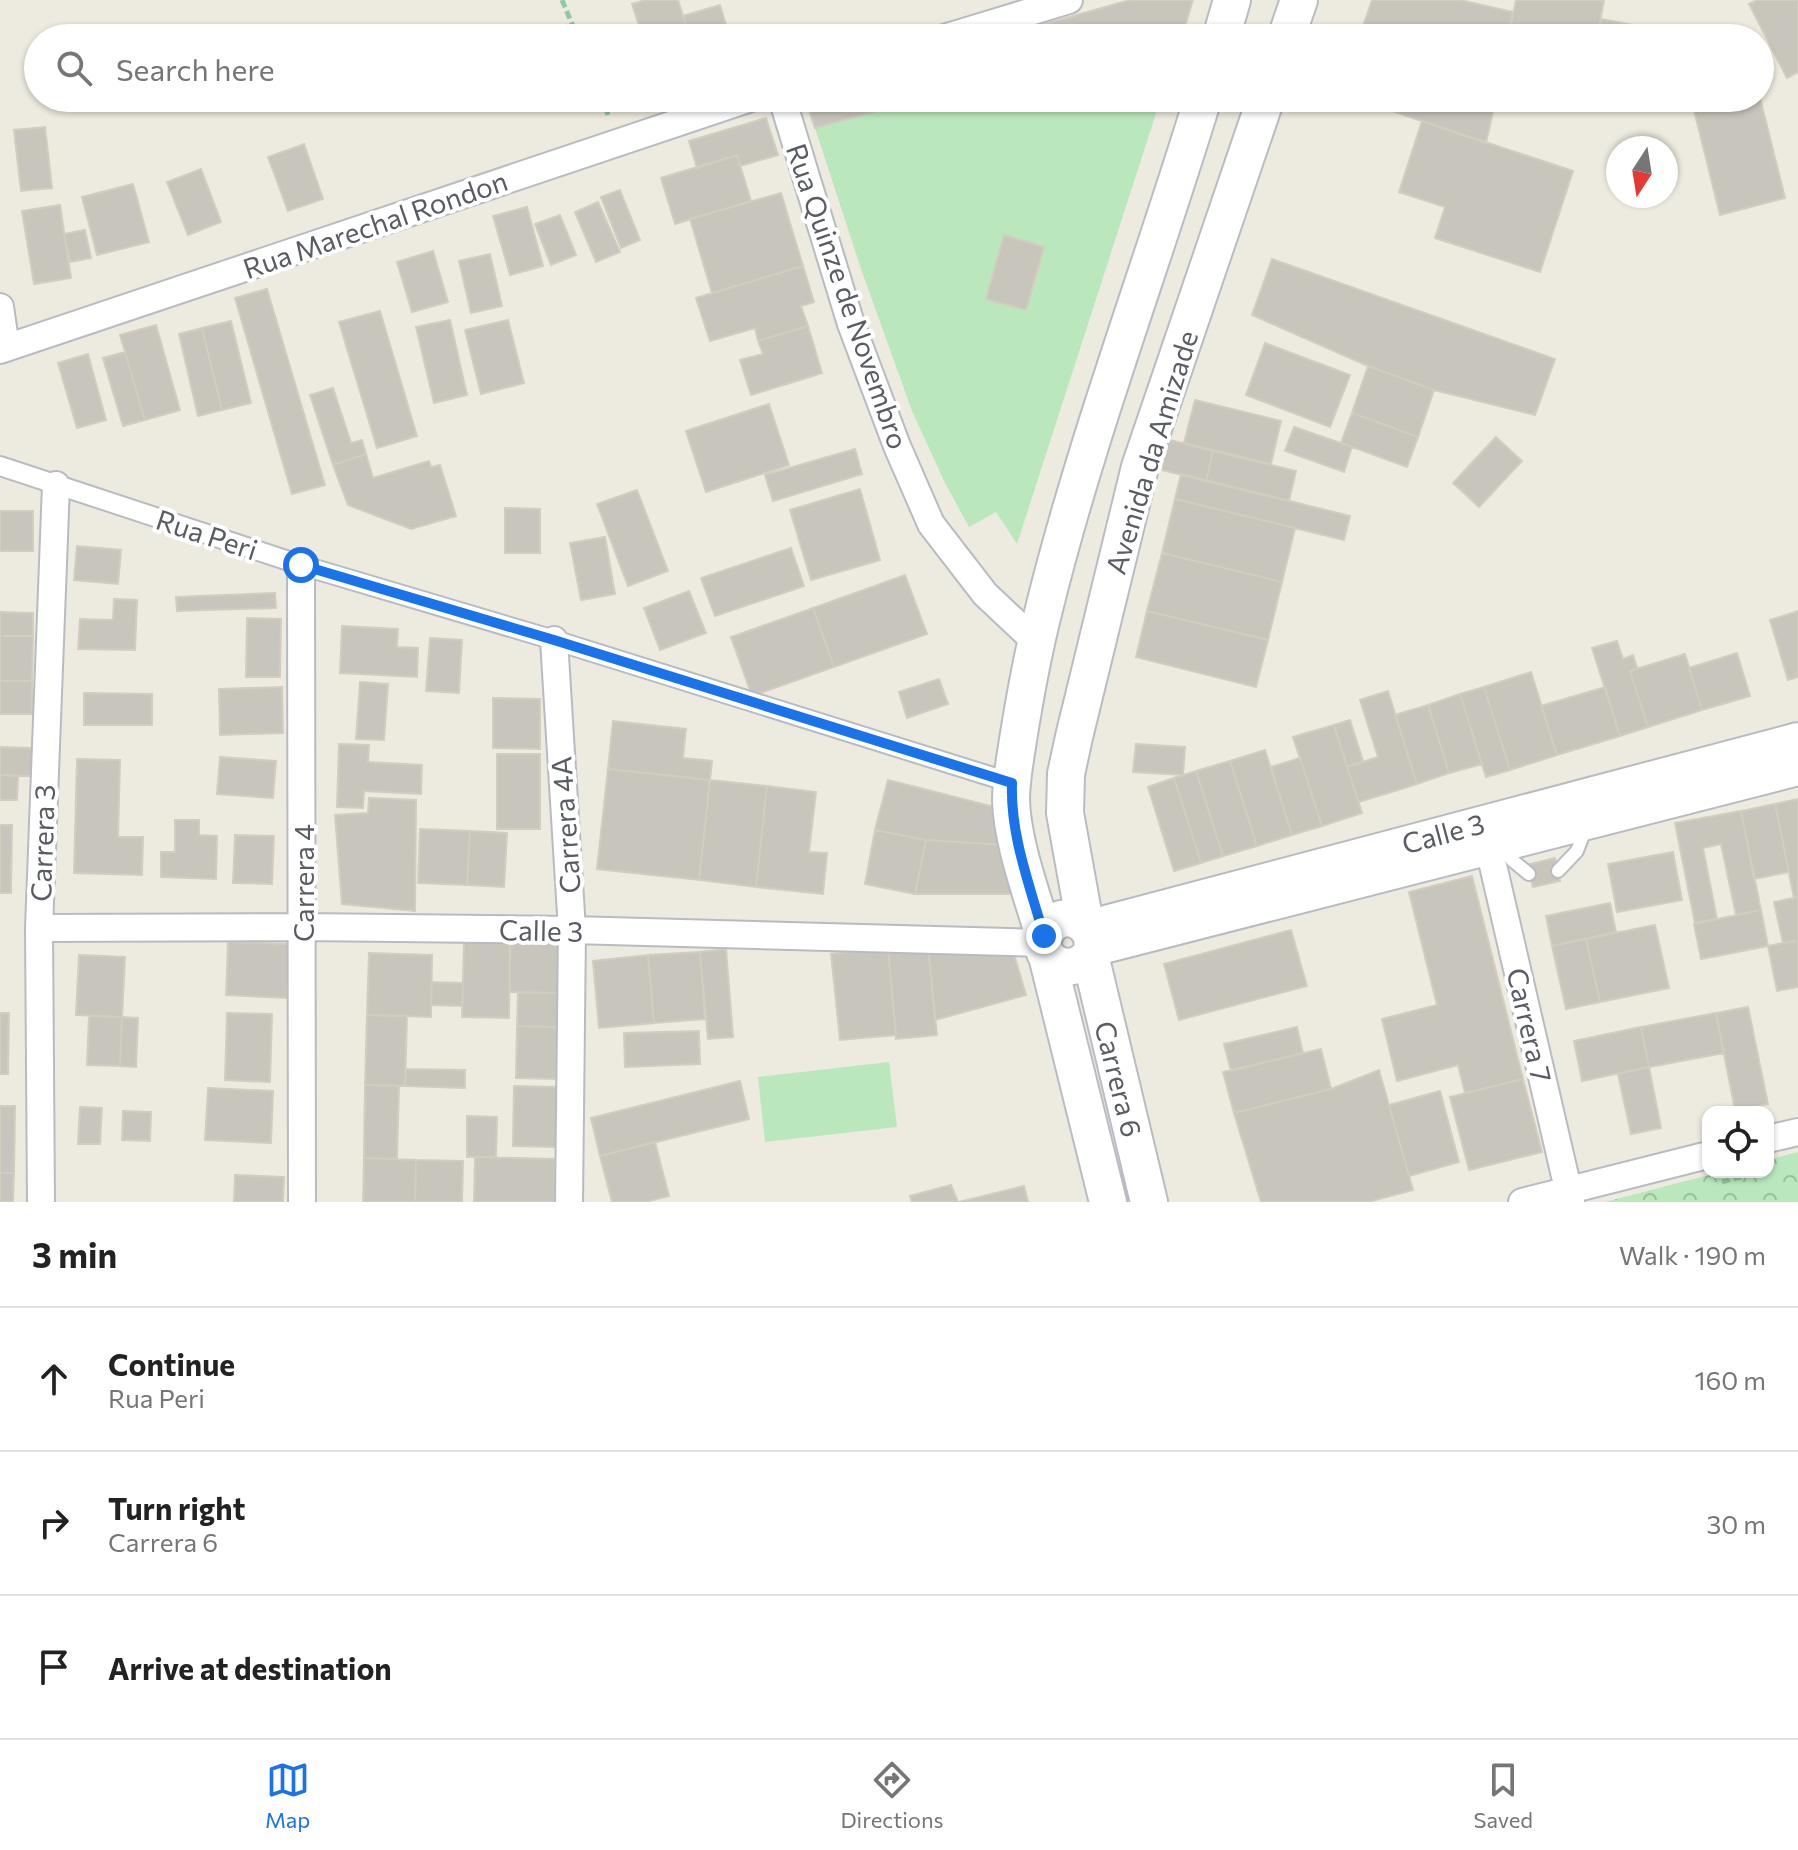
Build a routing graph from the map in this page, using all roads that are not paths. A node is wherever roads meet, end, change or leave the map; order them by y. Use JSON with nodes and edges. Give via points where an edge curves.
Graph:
{"nodes":[{"id":1,"x":1069,"y":0,"type":"edge"},
{"id":2,"x":1232,"y":0,"type":"edge"},
{"id":3,"x":1299,"y":0,"type":"edge"},
{"id":4,"x":990,"y":24,"type":"edge"},
{"id":5,"x":1225,"y":24,"type":"edge"},
{"id":6,"x":1291,"y":24,"type":"edge"},
{"id":7,"x":709,"y":112,"type":"edge"},
{"id":8,"x":786,"y":112,"type":"edge"},
{"id":9,"x":1198,"y":112,"type":"edge"},
{"id":10,"x":1261,"y":112,"type":"edge"},
{"id":11,"x":1169,"y":203,"type":"junction"},
{"id":12,"x":1225,"y":219,"type":"junction"},
{"id":13,"x":0,"y":307,"type":"edge"},
{"id":14,"x":3,"y":349,"type":"edge"},
{"id":15,"x":0,"y":466,"type":"edge"},
{"id":16,"x":56,"y":485,"type":"junction"},
{"id":17,"x":301,"y":565,"type":"junction"},
{"id":18,"x":554,"y":640,"type":"junction"},
{"id":19,"x":1036,"y":642,"type":"junction"},
{"id":20,"x":1798,"y":739,"type":"edge"},
{"id":21,"x":1798,"y":769,"type":"edge"},
{"id":22,"x":1011,"y":793,"type":"junction"},
{"id":23,"x":1065,"y":813,"type":"joint"},
{"id":24,"x":1587,"y":823,"type":"junction"},
{"id":25,"x":1494,"y":847,"type":"junction"},
{"id":26,"x":1558,"y":871,"type":"dead end"},
{"id":27,"x":1529,"y":874,"type":"dead end"},
{"id":28,"x":303,"y":927,"type":"junction"},
{"id":29,"x":39,"y":928,"type":"junction"},
{"id":30,"x":572,"y":930,"type":"junction"},
{"id":31,"x":1088,"y":939,"type":"junction"},
{"id":32,"x":1045,"y":945,"type":"junction"},
{"id":33,"x":1798,"y":1132,"type":"edge"},
{"id":34,"x":1774,"y":1138,"type":"edge"},
{"id":35,"x":1702,"y":1157,"type":"edge"},
{"id":36,"x":1570,"y":1196,"type":"edge"},
{"id":37,"x":41,"y":1202,"type":"edge"},
{"id":38,"x":302,"y":1202,"type":"edge"},
{"id":39,"x":569,"y":1202,"type":"edge"},
{"id":40,"x":1108,"y":1202,"type":"edge"},
{"id":41,"x":1149,"y":1202,"type":"edge"},
{"id":42,"x":1522,"y":1202,"type":"edge"}],
"edges":[{"from":1,"to":4,"type":"street"},
{"from":2,"to":5,"type":"main road"},
{"from":3,"to":6,"type":"main road"},
{"from":7,"to":14,"type":"street","name":"Rua Marechal Rondon"},
{"from":8,"to":19,"type":"street","name":"Rua Quinze de Novembro","via":[[851,324],[931,524],[985,594]]},
{"from":9,"to":11,"type":"main road","name":"Avenida da Amizade"},
{"from":10,"to":12,"type":"main road","name":"Avenida da Amizade"},
{"from":11,"to":12,"type":"main road"},
{"from":11,"to":19,"type":"main road","name":"Avenida da Amizade","via":[[1090,441]]},
{"from":12,"to":23,"type":"main road","name":"Avenida da Amizade","via":[[1140,467],[1074,737]]},
{"from":13,"to":14,"type":"street"},
{"from":15,"to":16,"type":"street","name":"Rua Peri"},
{"from":16,"to":17,"type":"street","name":"Rua Peri"},
{"from":16,"to":29,"type":"street","name":"Carrera 3"},
{"from":17,"to":18,"type":"street","name":"Rua Peri"},
{"from":17,"to":28,"type":"street","name":"Carrera 4"},
{"from":18,"to":22,"type":"street","name":"Rua Peri"},
{"from":18,"to":30,"type":"street","name":"Carrera 4A"},
{"from":19,"to":22,"type":"main road","name":"Avenida da Amizade"},
{"from":20,"to":31,"type":"street","name":"Calle 3"},
{"from":21,"to":24,"type":"street","name":"Calle 3"},
{"from":22,"to":32,"type":"main road","name":"Carrera 6","via":[[1017,841]]},
{"from":23,"to":31,"type":"main road","name":"Carrera 6"},
{"from":24,"to":25,"type":"street","name":"Calle 3"},
{"from":24,"to":26,"type":"lane","via":[[1577,851]]},
{"from":25,"to":27,"type":"lane"},
{"from":25,"to":31,"type":"street","name":"Calle 3"},
{"from":25,"to":36,"type":"street","name":"Carrera 7"},
{"from":28,"to":29,"type":"street","name":"Calle 3"},
{"from":28,"to":30,"type":"street","name":"Calle 3"},
{"from":28,"to":38,"type":"street","name":"Carrera 4"},
{"from":29,"to":37,"type":"street","name":"Carrera 3"},
{"from":30,"to":32,"type":"street","name":"Calle 3"},
{"from":30,"to":39,"type":"street","name":"Carrera 4A"},
{"from":31,"to":32,"type":"main road","via":[[1070,918],[1061,919],[1048,928]]},
{"from":31,"to":41,"type":"main road","name":"Carrera 6"},
{"from":32,"to":40,"type":"main road","name":"Carrera 6"},
{"from":33,"to":34,"type":"street"},
{"from":35,"to":36,"type":"street"},
{"from":36,"to":42,"type":"street"}]}
